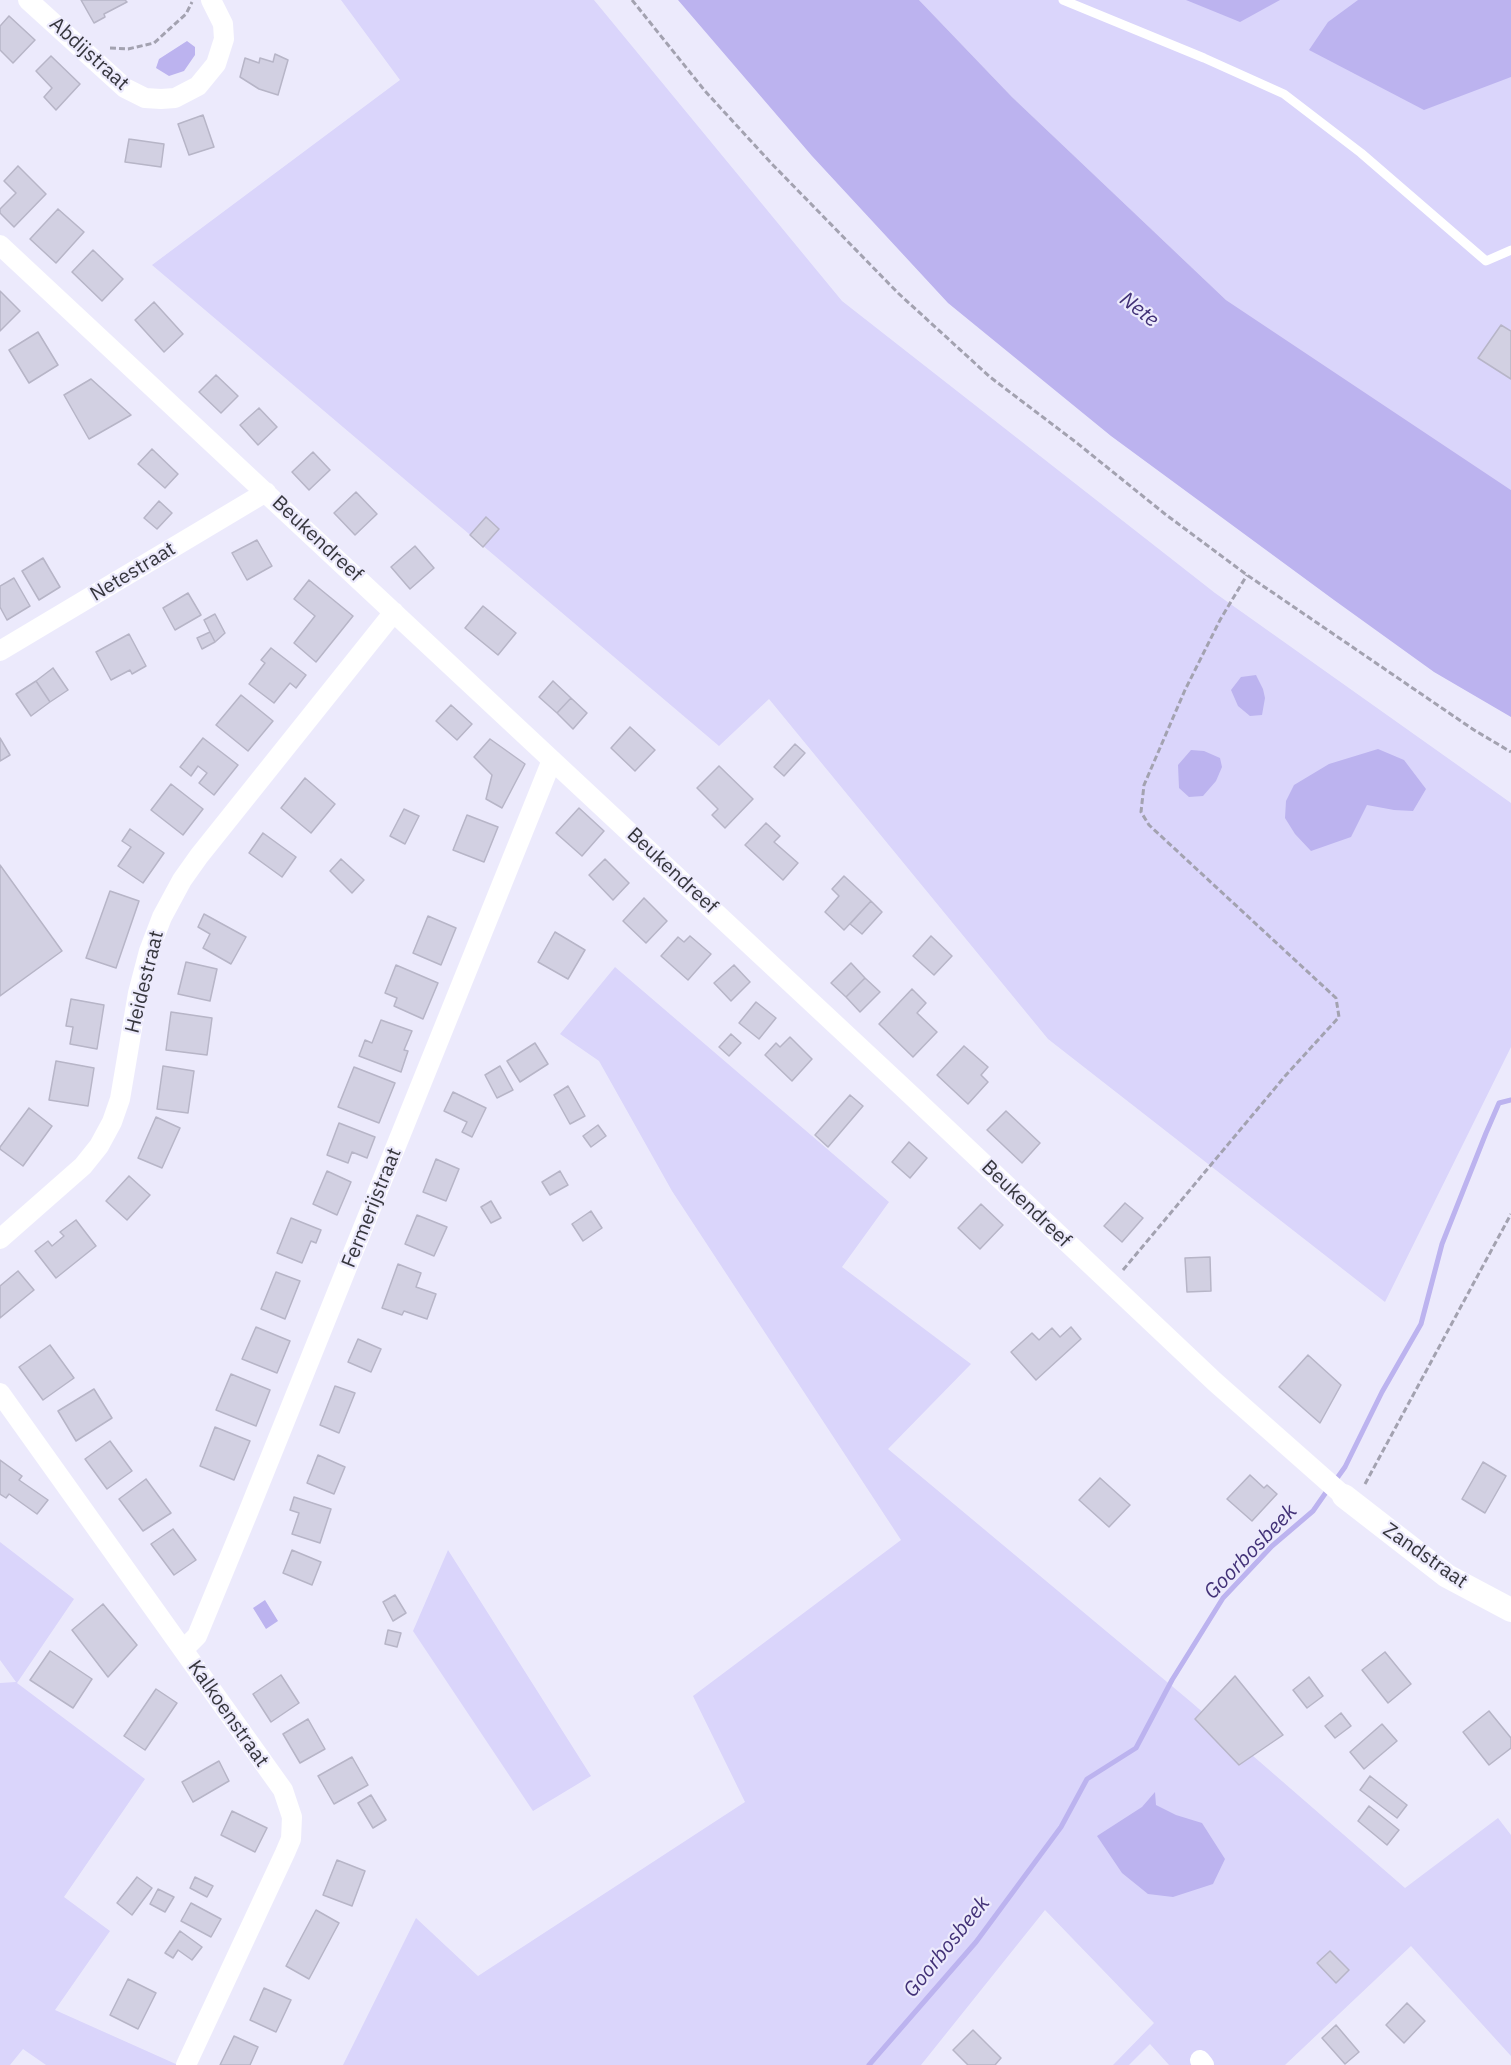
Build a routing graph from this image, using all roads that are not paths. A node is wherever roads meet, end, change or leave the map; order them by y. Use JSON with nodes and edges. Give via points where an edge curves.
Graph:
{"nodes":[{"id":1,"x":28,"y":0,"type":"edge"},
{"id":2,"x":211,"y":0,"type":"edge"},
{"id":3,"x":1063,"y":0,"type":"edge"},
{"id":4,"x":0,"y":245,"type":"edge"},
{"id":5,"x":1511,"y":250,"type":"edge"},
{"id":6,"x":266,"y":492,"type":"junction"},
{"id":7,"x":394,"y":612,"type":"junction"},
{"id":8,"x":0,"y":651,"type":"edge"},
{"id":9,"x":552,"y":760,"type":"junction"},
{"id":10,"x":0,"y":1239,"type":"edge"},
{"id":11,"x":0,"y":1393,"type":"edge"},
{"id":12,"x":1349,"y":1500,"type":"joint"},
{"id":13,"x":1511,"y":1610,"type":"edge"},
{"id":14,"x":183,"y":1650,"type":"junction"},
{"id":15,"x":186,"y":2065,"type":"edge"}],
"edges":[{"from":1,"to":2,"type":"street","name":"Abdijstraat","via":[[124,88],[145,98],[161,99],[198,86],[222,51],[223,24]]},
{"from":3,"to":5,"type":"lane","via":[[1284,94],[1361,153],[1486,261]]},
{"from":4,"to":6,"type":"street","name":"Beukendreef"},
{"from":6,"to":7,"type":"street","name":"Beukendreef"},
{"from":6,"to":8,"type":"street","name":"Netestraat"},
{"from":7,"to":9,"type":"street","name":"Beukendreef"},
{"from":7,"to":10,"type":"street","name":"Heidestraat","via":[[182,880],[148,951],[120,1100],[112,1122],[83,1166]]},
{"from":9,"to":12,"type":"street","name":"Beukendreef","via":[[1223,1390]]},
{"from":9,"to":14,"type":"street","name":"Fermerijstraat","via":[[197,1636]]},
{"from":11,"to":14,"type":"street","name":"Kalkoenstraat"},
{"from":12,"to":13,"type":"street","name":"Zandstraat","via":[[1447,1576]]},
{"from":14,"to":15,"type":"street","name":"Kalkoenstraat","via":[[283,1790],[293,1828]]}]}
